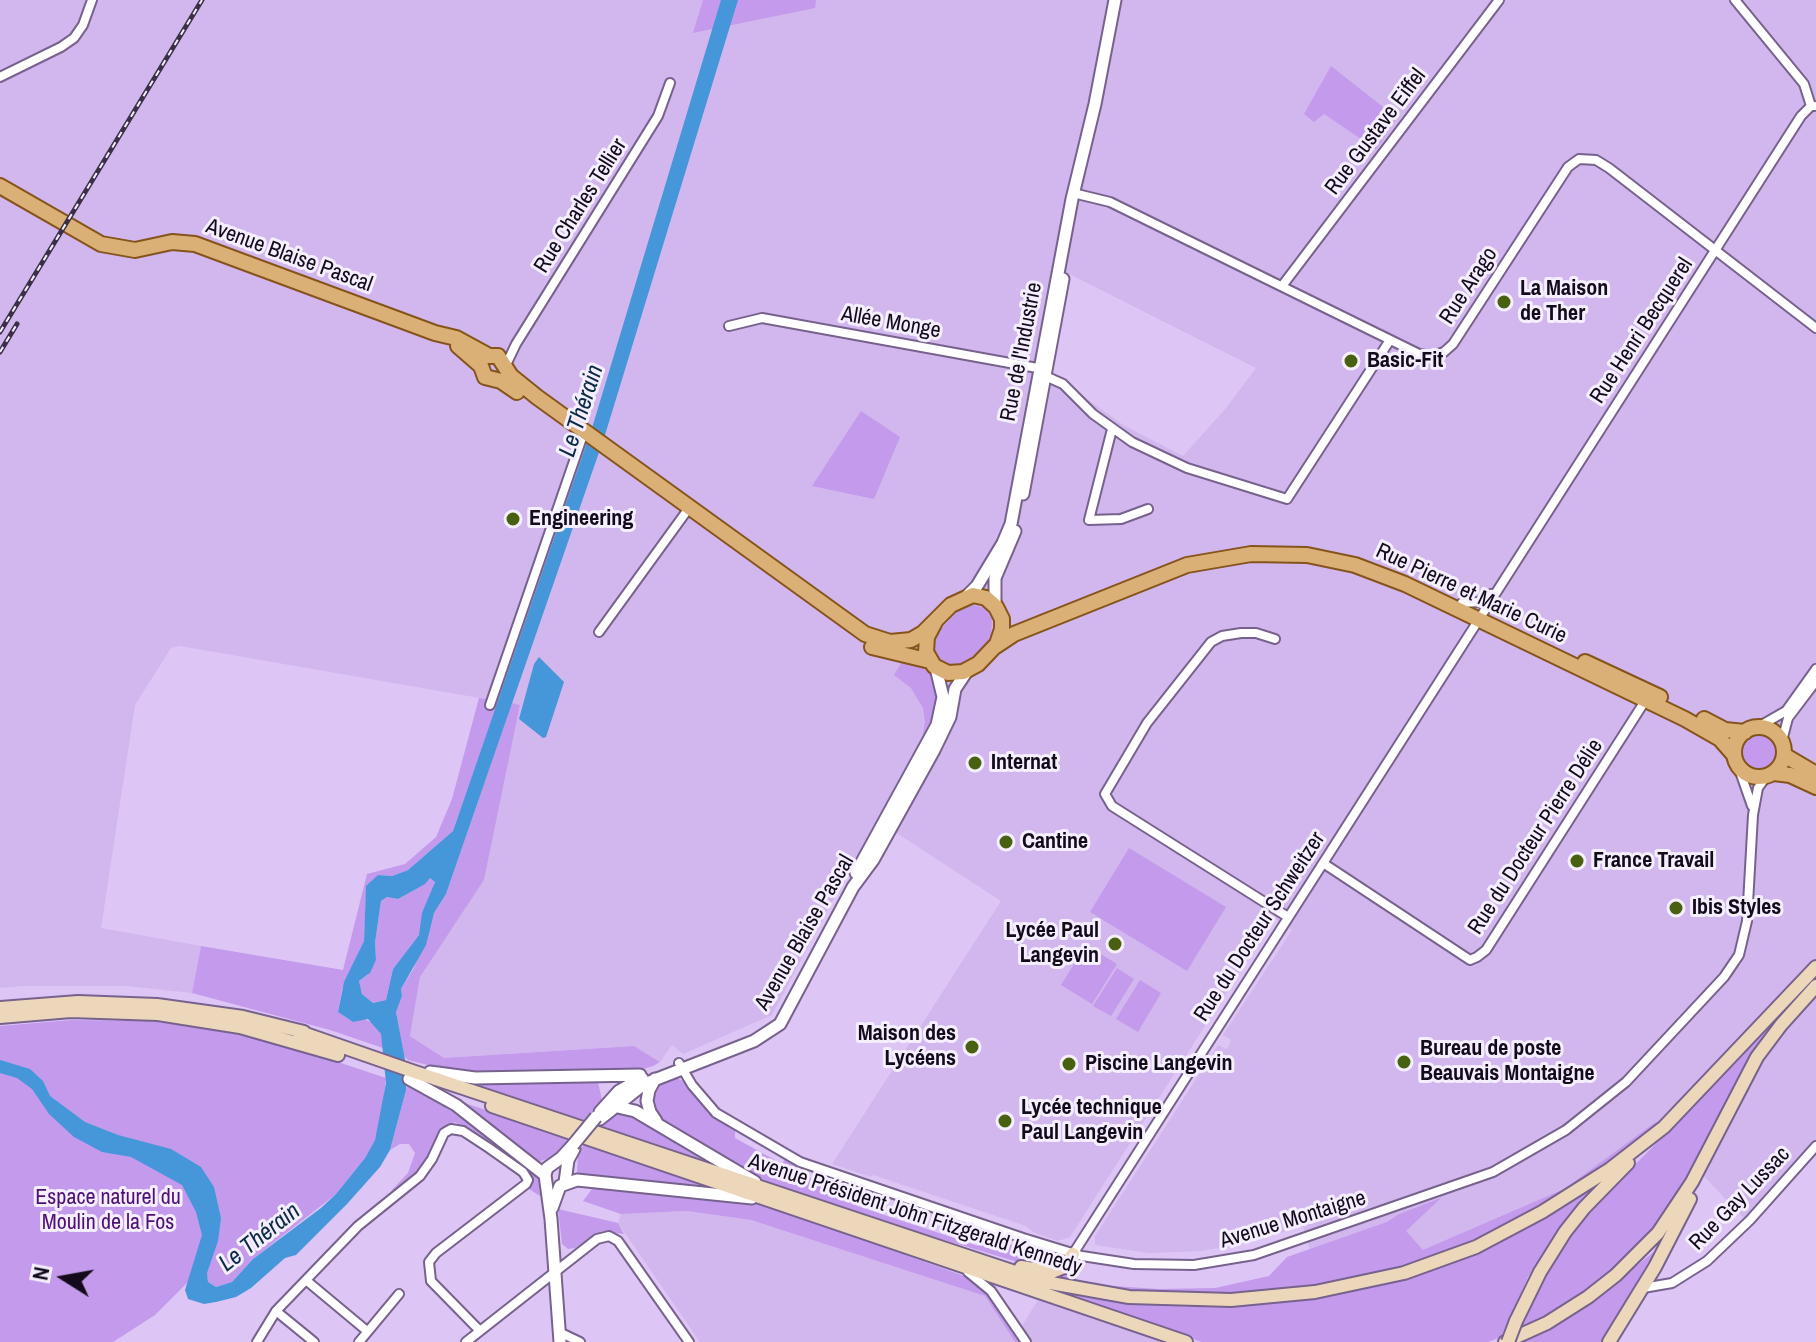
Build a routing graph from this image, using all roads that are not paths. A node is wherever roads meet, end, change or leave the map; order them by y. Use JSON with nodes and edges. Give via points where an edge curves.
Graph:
{"nodes":[{"id":1,"x":92,"y":0,"type":"edge"},
{"id":2,"x":1115,"y":0,"type":"edge"},
{"id":3,"x":1499,"y":0,"type":"edge"},
{"id":4,"x":1735,"y":0,"type":"edge"},
{"id":5,"x":0,"y":77,"type":"edge"},
{"id":6,"x":670,"y":83,"type":"dead end"},
{"id":7,"x":1814,"y":106,"type":"edge"},
{"id":8,"x":0,"y":178,"type":"edge"},
{"id":9,"x":0,"y":186,"type":"edge"},
{"id":10,"x":1076,"y":193,"type":"junction"},
{"id":11,"x":125,"y":249,"type":"junction"},
{"id":12,"x":1715,"y":250,"type":"junction"},
{"id":13,"x":1282,"y":286,"type":"junction"},
{"id":14,"x":729,"y":326,"type":"dead end"},
{"id":15,"x":1816,"y":328,"type":"edge"},
{"id":16,"x":1390,"y":340,"type":"junction"},
{"id":17,"x":516,"y":344,"type":"junction"},
{"id":18,"x":487,"y":359,"type":"junction"},
{"id":19,"x":502,"y":371,"type":"junction"},
{"id":20,"x":1043,"y":372,"type":"junction"},
{"id":21,"x":1112,"y":429,"type":"junction"},
{"id":22,"x":584,"y":437,"type":"junction"},
{"id":23,"x":1148,"y":509,"type":"dead end"},
{"id":24,"x":687,"y":511,"type":"junction"},
{"id":25,"x":1505,"y":578,"type":"junction"},
{"id":26,"x":966,"y":597,"type":"junction"},
{"id":27,"x":1462,"y":603,"type":"junction"},
{"id":28,"x":998,"y":610,"type":"junction"},
{"id":29,"x":1480,"y":616,"type":"junction"},
{"id":30,"x":936,"y":620,"type":"junction"},
{"id":31,"x":599,"y":632,"type":"dead end"},
{"id":32,"x":1275,"y":639,"type":"dead end"},
{"id":33,"x":993,"y":649,"type":"junction"},
{"id":34,"x":933,"y":664,"type":"junction"},
{"id":35,"x":1816,"y":669,"type":"edge"},
{"id":36,"x":967,"y":671,"type":"junction"},
{"id":37,"x":1816,"y":681,"type":"edge"},
{"id":38,"x":1645,"y":695,"type":"junction"},
{"id":39,"x":490,"y":705,"type":"dead end"},
{"id":40,"x":1752,"y":729,"type":"junction"},
{"id":41,"x":1783,"y":748,"type":"junction"},
{"id":42,"x":1736,"y":760,"type":"junction"},
{"id":43,"x":1816,"y":774,"type":"edge"},
{"id":44,"x":1770,"y":775,"type":"junction"},
{"id":45,"x":1816,"y":787,"type":"edge"},
{"id":46,"x":1753,"y":815,"type":"junction"},
{"id":47,"x":1323,"y":863,"type":"junction"},
{"id":48,"x":1288,"y":917,"type":"junction"},
{"id":49,"x":1816,"y":967,"type":"edge"},
{"id":50,"x":1814,"y":987,"type":"edge"},
{"id":51,"x":0,"y":1008,"type":"edge"},
{"id":52,"x":0,"y":1017,"type":"edge"},
{"id":53,"x":384,"y":1063,"type":"junction"},
{"id":54,"x":680,"y":1066,"type":"junction"},
{"id":55,"x":411,"y":1072,"type":"junction"},
{"id":56,"x":654,"y":1076,"type":"junction"},
{"id":57,"x":611,"y":1078,"type":"junction"},
{"id":58,"x":621,"y":1089,"type":"junction"},
{"id":59,"x":606,"y":1111,"type":"junction"},
{"id":60,"x":659,"y":1125,"type":"junction"},
{"id":61,"x":1664,"y":1127,"type":"junction"},
{"id":62,"x":1715,"y":1140,"type":"junction"},
{"id":63,"x":575,"y":1145,"type":"junction"},
{"id":64,"x":1816,"y":1146,"type":"edge"},
{"id":65,"x":547,"y":1172,"type":"junction"},
{"id":66,"x":564,"y":1180,"type":"junction"},
{"id":67,"x":781,"y":1194,"type":"junction"},
{"id":68,"x":761,"y":1199,"type":"junction"},
{"id":69,"x":551,"y":1219,"type":"junction"},
{"id":70,"x":922,"y":1241,"type":"junction"},
{"id":71,"x":1073,"y":1254,"type":"junction"},
{"id":72,"x":938,"y":1258,"type":"junction"},
{"id":73,"x":555,"y":1272,"type":"junction"},
{"id":74,"x":307,"y":1281,"type":"junction"},
{"id":75,"x":1643,"y":1288,"type":"junction"},
{"id":76,"x":399,"y":1294,"type":"dead end"},
{"id":77,"x":276,"y":1311,"type":"junction"},
{"id":78,"x":367,"y":1331,"type":"junction"},
{"id":79,"x":480,"y":1331,"type":"junction"},
{"id":80,"x":560,"y":1337,"type":"edge"},
{"id":81,"x":257,"y":1342,"type":"edge"},
{"id":82,"x":314,"y":1342,"type":"edge"},
{"id":83,"x":359,"y":1342,"type":"edge"},
{"id":84,"x":466,"y":1342,"type":"edge"},
{"id":85,"x":580,"y":1342,"type":"edge"},
{"id":86,"x":689,"y":1342,"type":"edge"},
{"id":87,"x":1026,"y":1342,"type":"edge"},
{"id":88,"x":1186,"y":1342,"type":"edge"},
{"id":89,"x":1506,"y":1342,"type":"edge"},
{"id":90,"x":1609,"y":1342,"type":"edge"}],
"edges":[{"from":1,"to":5,"type":"street","via":[[74,38]]},
{"from":2,"to":10,"type":"street","name":"Rue de l'Industrie"},
{"from":3,"to":13,"type":"street","name":"Rue Gustave Eiffel"},
{"from":4,"to":7,"type":"street","via":[[1804,84]]},
{"from":6,"to":17,"type":"street","name":"Rue Charles Tellier","via":[[658,116]]},
{"from":7,"to":12,"type":"street","name":"Rue Henri Becquerel","via":[[1801,116]]},
{"from":8,"to":11,"type":"main road"},
{"from":9,"to":11,"type":"main road","name":"Avenue Blaise Pascal","via":[[87,238]]},
{"from":10,"to":13,"type":"street","name":"Rue Arago","via":[[1110,202]]},
{"from":10,"to":20,"type":"street","name":"Rue de l'Industrie"},
{"from":11,"to":18,"type":"main road","name":"Avenue Blaise Pascal","via":[[190,243],[466,342]]},
{"from":12,"to":15,"type":"street"},
{"from":12,"to":16,"type":"street","name":"Rue Arago","via":[[1602,163],[1579,159],[1565,171],[1449,349],[1428,356]]},
{"from":12,"to":25,"type":"street","name":"Rue Henri Becquerel"},
{"from":13,"to":16,"type":"street","name":"Rue Arago"},
{"from":14,"to":20,"type":"street","name":"Allée Monge","via":[[762,318]]},
{"from":16,"to":21,"type":"street","via":[[1287,499],[1187,468]]},
{"from":17,"to":18,"type":"street"},
{"from":17,"to":19,"type":"street","name":"Rue Charles Tellier"},
{"from":18,"to":19,"type":"main road","name":"Avenue Blaise Pascal","via":[[502,359]]},
{"from":18,"to":19,"type":"main road","name":"Avenue Blaise Pascal","via":[[485,377]]},
{"from":19,"to":22,"type":"main road","name":"Avenue Blaise Pascal"},
{"from":20,"to":21,"type":"street"},
{"from":20,"to":26,"type":"street","name":"Rue de l'Industrie","via":[[1011,524]]},
{"from":20,"to":28,"type":"street","name":"Rue de l'Industrie","via":[[1015,532],[994,581]]},
{"from":21,"to":23,"type":"street","via":[[1089,520],[1117,520]]},
{"from":22,"to":24,"type":"main road","name":"Avenue Blaise Pascal"},
{"from":22,"to":39,"type":"street"},
{"from":24,"to":30,"type":"main road","name":"Avenue Blaise Pascal","via":[[865,634],[905,642]]},
{"from":24,"to":31,"type":"street"},
{"from":24,"to":34,"type":"main road","name":"Avenue Blaise Pascal","via":[[862,642]]},
{"from":25,"to":27,"type":"street","name":"Rue Henri Becquerel","via":[[1486,598]]},
{"from":25,"to":29,"type":"street","name":"Rue Henri Becquerel"},
{"from":26,"to":28,"type":"main road","via":[[981,597]]},
{"from":26,"to":30,"type":"main road","name":"Avenue Blaise Pascal"},
{"from":27,"to":28,"type":"main road","name":"Rue Pierre et Marie Curie","via":[[1354,558],[1304,548],[1256,547],[1175,560],[1036,620],[1023,622]]},
{"from":27,"to":29,"type":"main road","name":"Rue Pierre et Marie Curie"},
{"from":28,"to":33,"type":"main road","via":[[1001,634]]},
{"from":29,"to":33,"type":"main road","name":"Rue Pierre et Marie Curie","via":[[1364,567],[1307,555],[1260,553],[1169,571],[1010,635]]},
{"from":29,"to":38,"type":"main road","name":"Rue Pierre et Marie Curie"},
{"from":29,"to":47,"type":"street","name":"Rue du Docteur Schweitzer"},
{"from":30,"to":34,"type":"main road","name":"Avenue Blaise Pascal","via":[[926,641]]},
{"from":32,"to":48,"type":"street","via":[[1241,633],[1211,642],[1143,727],[1105,794],[1112,806]]},
{"from":33,"to":36,"type":"main road","name":"Avenue Blaise Pascal"},
{"from":34,"to":36,"type":"main road","name":"Avenue Blaise Pascal","via":[[952,673]]},
{"from":34,"to":54,"type":"street","name":"Avenue Blaise Pascal","via":[[943,697],[935,731],[780,1011],[761,1031]]},
{"from":35,"to":40,"type":"street","via":[[1786,711]]},
{"from":36,"to":54,"type":"street","name":"Avenue Blaise Pascal","via":[[955,689],[939,739],[783,1020],[754,1041]]},
{"from":37,"to":41,"type":"street","via":[[1788,718]]},
{"from":38,"to":40,"type":"main road","name":"Rue Pierre et Marie Curie","via":[[1725,730]]},
{"from":38,"to":42,"type":"main road","name":"Rue Pierre et Marie Curie","via":[[1715,735]]},
{"from":38,"to":47,"type":"street","name":"Rue du Docteur Pierre Délie","via":[[1477,957],[1470,960]]},
{"from":40,"to":41,"type":"main road","via":[[1772,731]]},
{"from":40,"to":42,"type":"main road","via":[[1737,741]]},
{"from":41,"to":43,"type":"main road"},
{"from":41,"to":44,"type":"main road","via":[[1780,766]]},
{"from":42,"to":44,"type":"main road","via":[[1750,776]]},
{"from":42,"to":46,"type":"street","name":"Avenue Montaigne"},
{"from":44,"to":45,"type":"main road","via":[[1794,776]]},
{"from":44,"to":46,"type":"street","name":"Avenue Montaigne","via":[[1758,788]]},
{"from":46,"to":71,"type":"street","name":"Avenue Montaigne","via":[[1746,928],[1733,966],[1626,1082],[1551,1141],[1469,1182],[1254,1255],[1158,1266]]},
{"from":47,"to":48,"type":"street","name":"Rue du Docteur Schweitzer"},
{"from":48,"to":71,"type":"street","name":"Rue du Docteur Schweitzer"},
{"from":49,"to":61,"type":"main road","name":"Avenue Président John Fitzgerald Kennedy"},
{"from":50,"to":62,"type":"main road","via":[[1757,1057]]},
{"from":51,"to":53,"type":"main road","name":"Avenue Président John Fitzgerald Kennedy","via":[[78,1002],[157,1005],[243,1017]]},
{"from":52,"to":53,"type":"main road","name":"Avenue Président John Fitzgerald Kennedy","via":[[96,1011],[198,1019]]},
{"from":53,"to":55,"type":"main road","name":"Avenue Président John Fitzgerald Kennedy"},
{"from":54,"to":56,"type":"street","name":"Avenue Blaise Pascal"},
{"from":54,"to":71,"type":"street","name":"Avenue Montaigne","via":[[718,1115],[800,1162]]},
{"from":55,"to":57,"type":"street","via":[[466,1078]]},
{"from":55,"to":65,"type":"street"},
{"from":55,"to":67,"type":"main road","name":"Avenue Président John Fitzgerald Kennedy"},
{"from":55,"to":68,"type":"main road","name":"Avenue Président John Fitzgerald Kennedy"},
{"from":56,"to":57,"type":"street"},
{"from":56,"to":58,"type":"street","name":"Avenue Blaise Pascal"},
{"from":56,"to":59,"type":"street","name":"Avenue Blaise Pascal"},
{"from":56,"to":60,"type":"street","via":[[647,1105]]},
{"from":57,"to":58,"type":"street"},
{"from":58,"to":59,"type":"street","via":[[621,1098]]},
{"from":59,"to":60,"type":"street","via":[[631,1109]]},
{"from":59,"to":63,"type":"street","name":"Avenue Blaise Pascal","bridge":true},
{"from":60,"to":67,"type":"street"},
{"from":61,"to":70,"type":"main road","name":"Avenue Président John Fitzgerald Kennedy","via":[[1575,1192],[1485,1243],[1404,1273],[1315,1292],[1213,1301],[1114,1296],[1045,1282]]},
{"from":61,"to":89,"type":"main road","bridge":true,"via":[[1572,1222]]},
{"from":62,"to":75,"type":"main road"},
{"from":62,"to":89,"type":"main road","via":[[1679,1203],[1636,1257],[1575,1307]]},
{"from":63,"to":65,"type":"street","name":"Avenue Blaise Pascal"},
{"from":63,"to":66,"type":"street","name":"Avenue Blaise Pascal"},
{"from":64,"to":75,"type":"street","name":"Rue Gay Lussac","via":[[1718,1252],[1677,1281]]},
{"from":65,"to":66,"type":"street","via":[[550,1185]]},
{"from":65,"to":66,"type":"street","via":[[561,1164]]},
{"from":65,"to":69,"type":"street"},
{"from":66,"to":68,"type":"street"},
{"from":66,"to":69,"type":"street","name":"Avenue Blaise Pascal"},
{"from":67,"to":70,"type":"main road","name":"Avenue Président John Fitzgerald Kennedy"},
{"from":68,"to":72,"type":"main road","name":"Avenue Président John Fitzgerald Kennedy"},
{"from":69,"to":73,"type":"street"},
{"from":70,"to":71,"type":"main road","via":[[1044,1272],[1060,1269]]},
{"from":72,"to":87,"type":"street","via":[[988,1287]]},
{"from":72,"to":88,"type":"main road","name":"Avenue Président John Fitzgerald Kennedy"},
{"from":73,"to":79,"type":"street"},
{"from":73,"to":80,"type":"street"},
{"from":73,"to":86,"type":"street","via":[[597,1239],[616,1239]]},
{"from":74,"to":77,"type":"street"},
{"from":74,"to":78,"type":"street"},
{"from":74,"to":79,"type":"street","via":[[364,1221],[416,1180],[448,1129],[463,1131],[523,1172],[528,1182],[431,1258],[433,1284]]},
{"from":75,"to":90,"type":"main road"},
{"from":76,"to":78,"type":"street"},
{"from":77,"to":81,"type":"street"},
{"from":77,"to":82,"type":"street"},
{"from":78,"to":83,"type":"street"},
{"from":79,"to":84,"type":"street"},
{"from":80,"to":85,"type":"street"}]}
